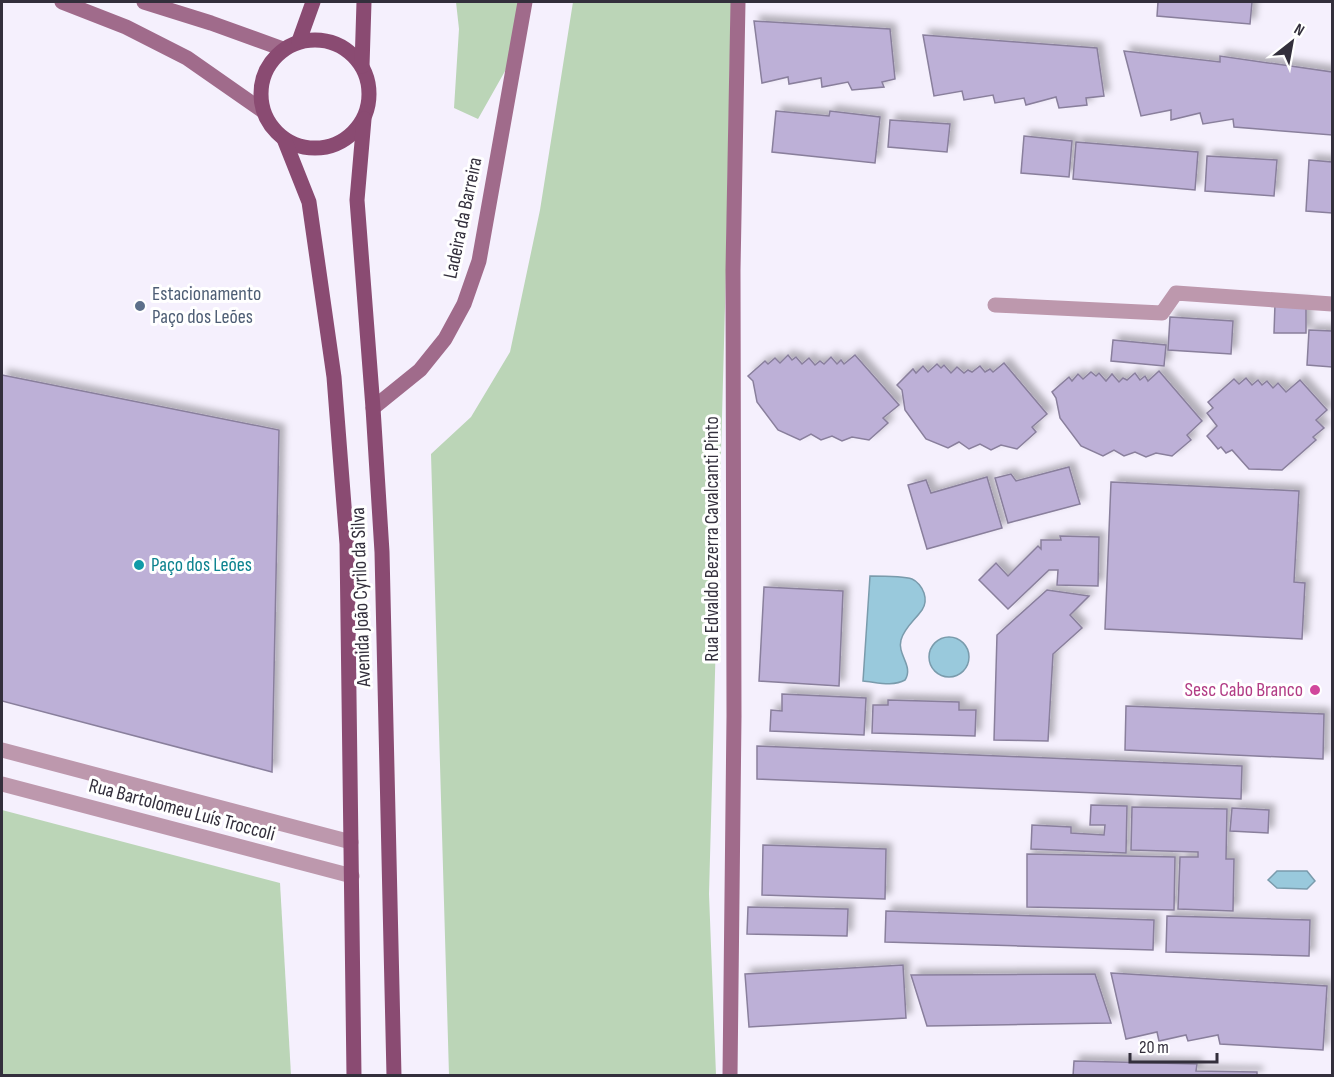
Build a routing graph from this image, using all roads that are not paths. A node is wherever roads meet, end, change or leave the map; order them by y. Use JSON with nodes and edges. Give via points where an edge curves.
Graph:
{"nodes":[{"id":1,"x":62,"y":2,"type":"edge"},
{"id":2,"x":144,"y":2,"type":"edge"},
{"id":3,"x":313,"y":2,"type":"edge"},
{"id":4,"x":364,"y":2,"type":"edge"},
{"id":5,"x":525,"y":2,"type":"edge"},
{"id":6,"x":738,"y":2,"type":"edge"},
{"id":7,"x":299,"y":41,"type":"junction"},
{"id":8,"x":283,"y":49,"type":"junction"},
{"id":9,"x":362,"y":66,"type":"junction"},
{"id":10,"x":263,"y":111,"type":"junction"},
{"id":11,"x":364,"y":119,"type":"junction"},
{"id":12,"x":284,"y":139,"type":"junction"},
{"id":13,"x":1332,"y":304,"type":"edge"},
{"id":14,"x":995,"y":305,"type":"dead end"},
{"id":15,"x":373,"y":408,"type":"junction"},
{"id":16,"x":2,"y":750,"type":"edge"},
{"id":17,"x":2,"y":784,"type":"edge"},
{"id":18,"x":351,"y":842,"type":"junction"},
{"id":19,"x":352,"y":876,"type":"junction"},
{"id":20,"x":354,"y":1076,"type":"edge"},
{"id":21,"x":394,"y":1076,"type":"edge"},
{"id":22,"x":730,"y":1076,"type":"edge"}],
"edges":[{"from":1,"to":10,"type":"main road","via":[[126,27],[187,58]]},
{"from":2,"to":8,"type":"main road"},
{"from":3,"to":7,"type":"main road"},
{"from":4,"to":9,"type":"main road"},
{"from":5,"to":15,"type":"main road","name":"Ladeira da Barreira","via":[[481,251],[464,304],[445,339],[420,370]]},
{"from":6,"to":22,"type":"main road","name":"Rua Edvaldo Bezerra Cavalcanti Pinto","via":[[732,270],[734,728]]},
{"from":7,"to":8,"type":"main road"},
{"from":7,"to":9,"type":"main road","via":[[335,42],[351,52]]},
{"from":8,"to":10,"type":"main road","via":[[262,77]]},
{"from":9,"to":11,"type":"main road","via":[[369,83],[370,101]]},
{"from":10,"to":12,"type":"main road"},
{"from":11,"to":12,"type":"main road","via":[[353,134],[338,144],[301,147]]},
{"from":11,"to":15,"type":"main road","name":"Avenida João Cyrilo da Silva","via":[[357,200]]},
{"from":12,"to":18,"type":"main road","name":"Avenida João Cyrilo da Silva","via":[[309,202],[334,377],[347,544]]},
{"from":13,"to":14,"type":"street","via":[[1176,293],[1162,312]]},
{"from":15,"to":21,"type":"main road","name":"Avenida João Cyrilo da Silva","via":[[382,552]]},
{"from":16,"to":18,"type":"street","name":"Rua Bartolomeu Luís Troccoli"},
{"from":17,"to":19,"type":"street","name":"Rua Bartolomeu Luís Troccoli"},
{"from":18,"to":19,"type":"main road","name":"Avenida João Cyrilo da Silva"},
{"from":19,"to":20,"type":"main road","name":"Avenida João Cyrilo da Silva"}]}
